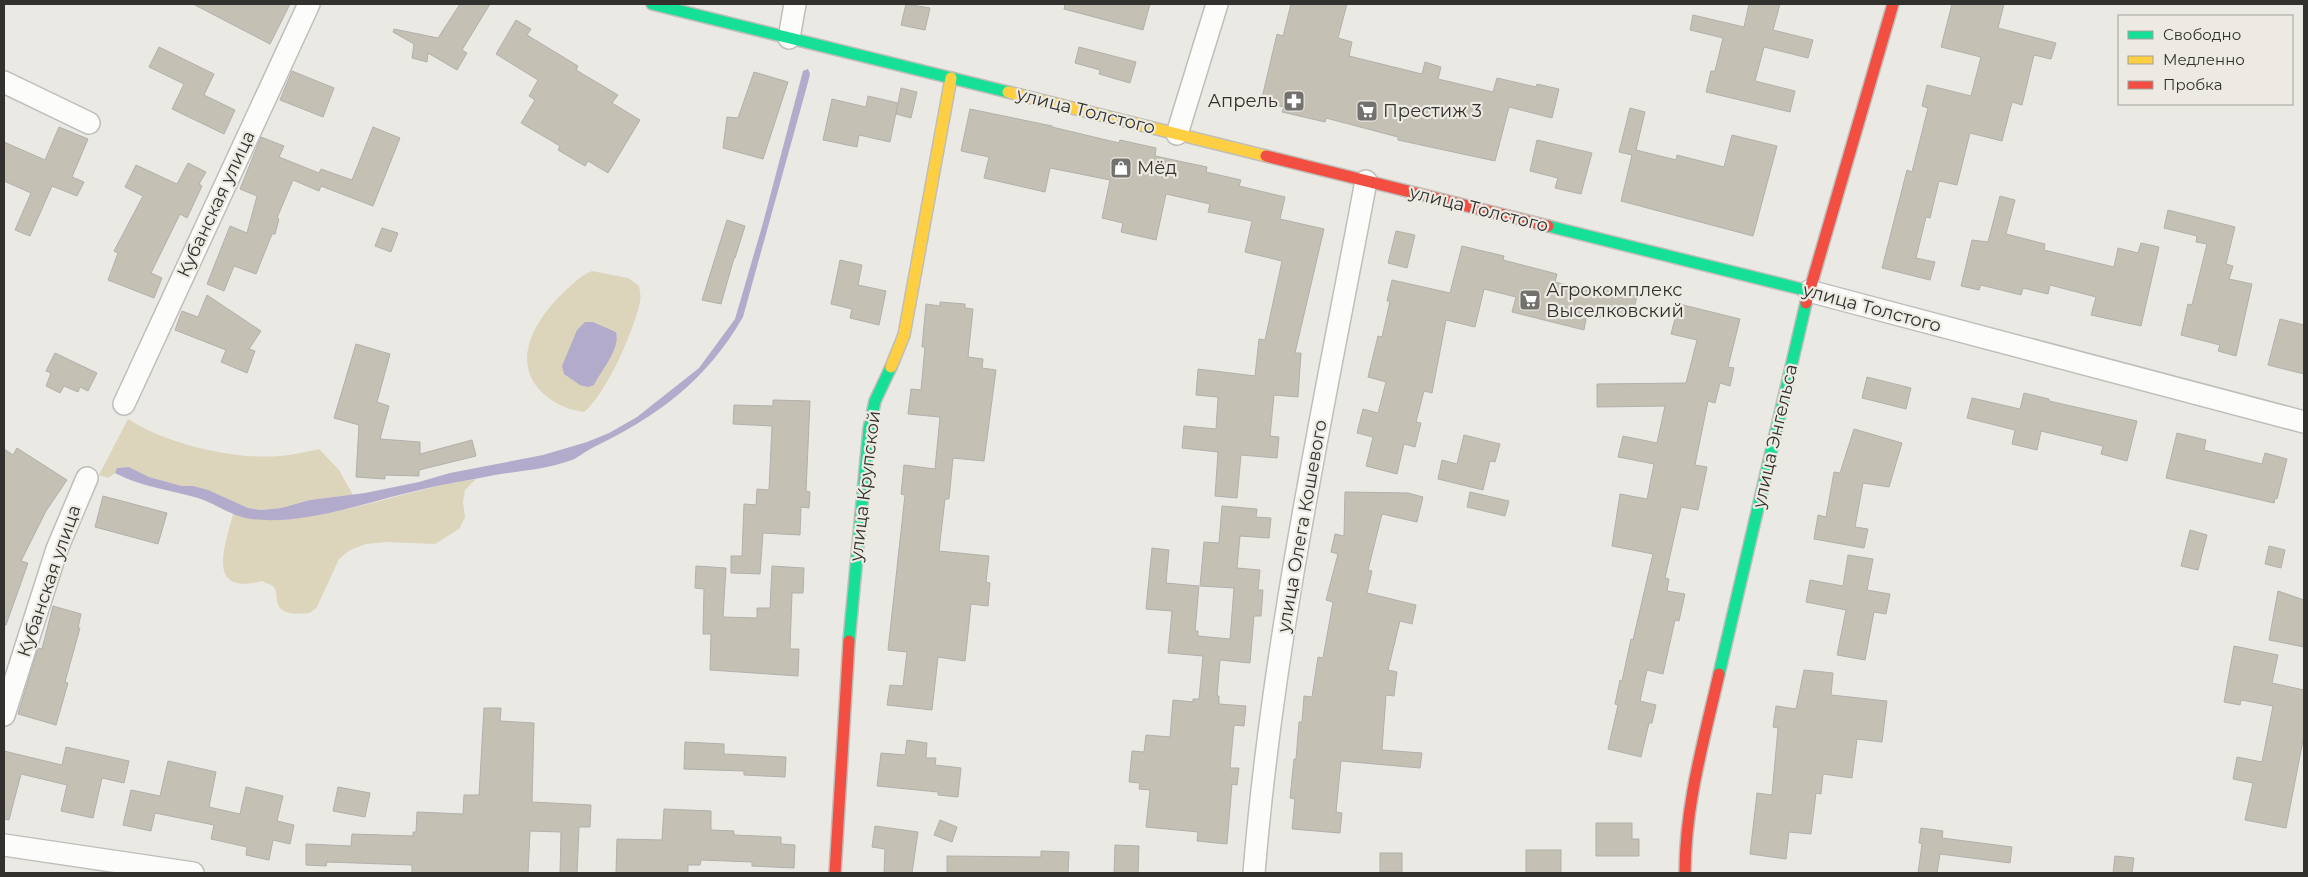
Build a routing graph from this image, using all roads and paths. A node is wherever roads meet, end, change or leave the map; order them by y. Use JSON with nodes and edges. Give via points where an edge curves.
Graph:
{"nodes":[{"id":1,"x":309,"y":4,"type":"edge"},
{"id":2,"x":652,"y":4,"type":"edge"},
{"id":3,"x":795,"y":4,"type":"edge"},
{"id":4,"x":1217,"y":4,"type":"edge"},
{"id":5,"x":1893,"y":4,"type":"edge"},
{"id":6,"x":789,"y":38,"type":"junction"},
{"id":7,"x":951,"y":78,"type":"junction"},
{"id":8,"x":4,"y":82,"type":"edge"},
{"id":9,"x":89,"y":123,"type":"dead end"},
{"id":10,"x":1177,"y":134,"type":"junction"},
{"id":11,"x":1366,"y":181,"type":"junction"},
{"id":12,"x":1809,"y":291,"type":"junction"},
{"id":13,"x":124,"y":404,"type":"dead end"},
{"id":14,"x":2304,"y":422,"type":"edge"},
{"id":15,"x":87,"y":478,"type":"dead end"},
{"id":16,"x":4,"y":715,"type":"edge"},
{"id":17,"x":4,"y":846,"type":"edge"},
{"id":18,"x":193,"y":873,"type":"edge"},
{"id":19,"x":835,"y":873,"type":"edge"},
{"id":20,"x":1254,"y":873,"type":"edge"},
{"id":21,"x":1685,"y":873,"type":"edge"}],
"edges":[{"from":1,"to":13,"type":"street","name":"Кубанская улица"},
{"from":2,"to":6,"type":"main road","name":"улица Толстого"},
{"from":3,"to":6,"type":"street"},
{"from":4,"to":10,"type":"street"},
{"from":5,"to":12,"type":"main road","name":"улица Энгельса"},
{"from":6,"to":7,"type":"main road","name":"улица Толстого"},
{"from":7,"to":10,"type":"main road","name":"улица Толстого"},
{"from":7,"to":19,"type":"main road","name":"улица Крупской","via":[[904,335],[900,351],[875,402],[868,444],[856,550]]},
{"from":8,"to":9,"type":"street"},
{"from":10,"to":11,"type":"main road","name":"улица Толстого"},
{"from":11,"to":12,"type":"main road","name":"улица Толстого"},
{"from":11,"to":20,"type":"street","name":"улица Олега Кошевого","via":[[1298,542],[1273,696]]},
{"from":12,"to":14,"type":"street","name":"улица Толстого"},
{"from":12,"to":21,"type":"main road","name":"улица Энгельса","via":[[1689,805]]},
{"from":15,"to":16,"type":"street","name":"Кубанская улица","via":[[57,549]]},
{"from":17,"to":18,"type":"street"}]}
